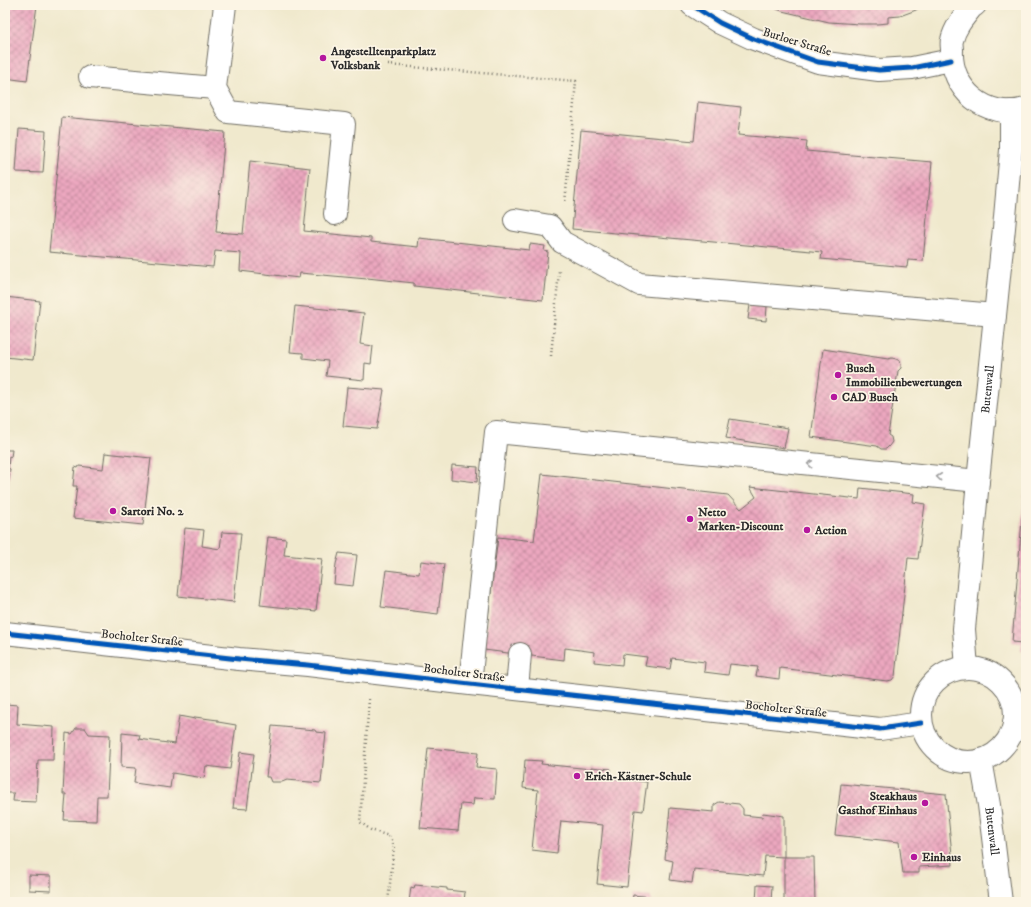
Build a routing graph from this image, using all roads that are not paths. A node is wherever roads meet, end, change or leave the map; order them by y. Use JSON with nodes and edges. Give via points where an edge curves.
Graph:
{"nodes":[{"id":1,"x":225,"y":5,"type":"edge"},
{"id":2,"x":692,"y":5,"type":"edge"},
{"id":3,"x":975,"y":5,"type":"edge"},
{"id":4,"x":951,"y":60,"type":"junction"},
{"id":5,"x":90,"y":77,"type":"dead end"},
{"id":6,"x":215,"y":88,"type":"junction"},
{"id":7,"x":1019,"y":110,"type":"edge"},
{"id":8,"x":335,"y":214,"type":"dead end"},
{"id":9,"x":515,"y":220,"type":"dead end"},
{"id":10,"x":996,"y":315,"type":"junction"},
{"id":11,"x":978,"y":481,"type":"junction"},
{"id":12,"x":5,"y":633,"type":"edge"},
{"id":13,"x":520,"y":654,"type":"dead end"},
{"id":14,"x":967,"y":668,"type":"junction"},
{"id":15,"x":470,"y":684,"type":"junction"},
{"id":16,"x":517,"y":689,"type":"junction"},
{"id":17,"x":921,"y":723,"type":"junction"},
{"id":18,"x":1020,"y":724,"type":"edge"},
{"id":19,"x":981,"y":760,"type":"junction"},
{"id":20,"x":998,"y":901,"type":"edge"}],
"edges":[{"from":1,"to":6,"type":"main road"},
{"from":2,"to":4,"type":"main road","name":"Burloer Straße","via":[[720,23],[754,39],[818,62],[879,70],[912,68]]},
{"from":3,"to":4,"type":"main road","via":[[959,22],[952,40]]},
{"from":4,"to":7,"type":"main road","via":[[961,85],[970,96],[994,109]]},
{"from":5,"to":6,"type":"main road"},
{"from":6,"to":8,"type":"main road","via":[[228,112],[344,124]]},
{"from":7,"to":10,"type":"main road","name":"Butenwall","via":[[1011,150]]},
{"from":9,"to":10,"type":"main road","via":[[550,226],[562,242],[574,250],[639,284]]},
{"from":10,"to":11,"type":"main road","name":"Butenwall"},
{"from":11,"to":14,"type":"main road","name":"Butenwall","via":[[964,629]]},
{"from":11,"to":15,"type":"main road","one_way":true,"via":[[496,432]]},
{"from":12,"to":15,"type":"main road","name":"Bocholter Straße"},
{"from":13,"to":16,"type":"main road"},
{"from":14,"to":17,"type":"main road","via":[[951,671],[937,679],[927,692],[922,707]]},
{"from":14,"to":18,"type":"main road","via":[[993,675],[1003,684],[1011,696]]},
{"from":15,"to":16,"type":"main road","name":"Bocholter Straße"},
{"from":16,"to":17,"type":"main road","name":"Bocholter Straße","via":[[880,729]]},
{"from":17,"to":19,"type":"main road","via":[[933,746],[943,754],[955,760]]},
{"from":18,"to":19,"type":"main road","via":[[1003,746]]},
{"from":19,"to":20,"type":"main road","name":"Butenwall","via":[[989,805]]}]}
